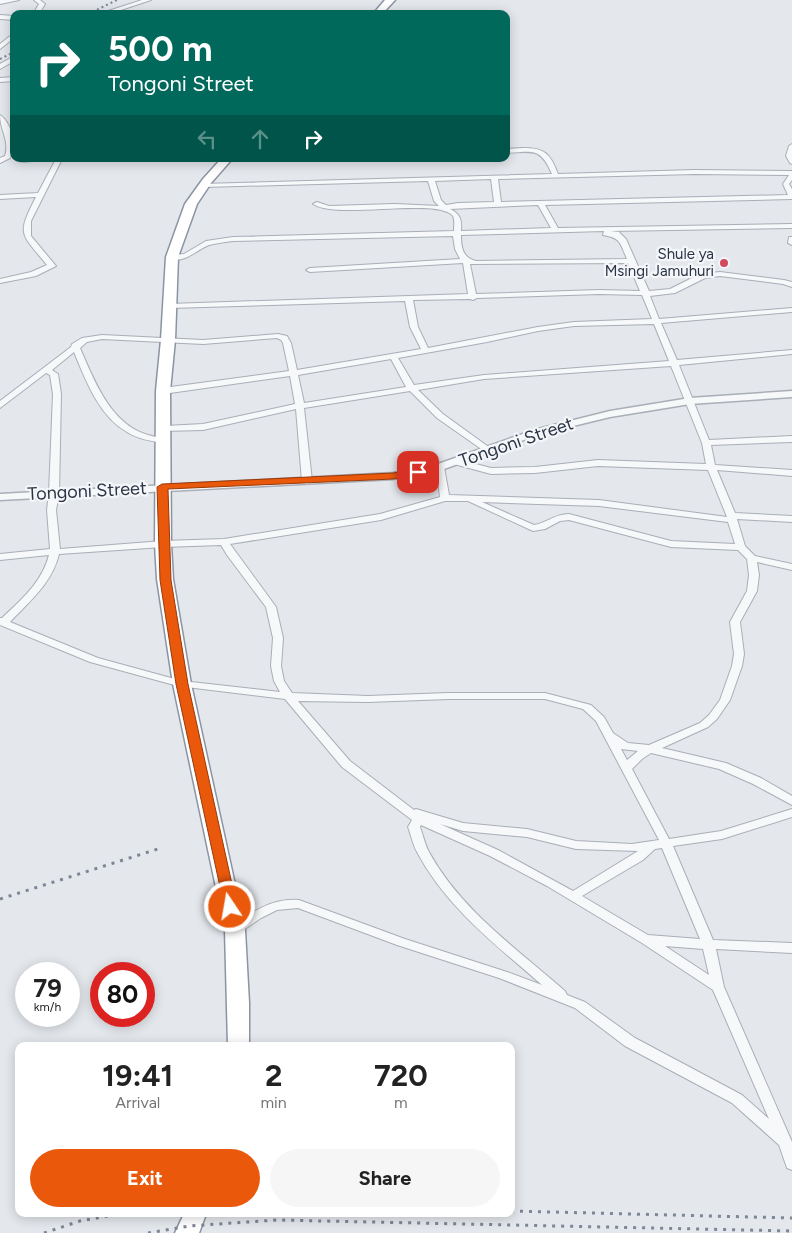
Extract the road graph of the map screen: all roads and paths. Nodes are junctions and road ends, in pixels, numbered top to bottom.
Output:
1 (16, 0) edge
2 (37, 0) edge
3 (148, 0) edge
4 (390, 0) edge
5 (120, 1) dead end
6 (0, 2) edge
7 (40, 10) edge
8 (108, 10) edge
9 (114, 10) edge
10 (381, 10) edge
11 (10, 38) edge
12 (0, 47) edge
13 (0, 117) edge
14 (10, 141) edge
15 (792, 146) edge
16 (510, 151) edge
17 (57, 162) edge
18 (224, 162) edge
19 (792, 162) edge
20 (792, 174) edge
21 (556, 176) junction
22 (494, 177) junction
23 (431, 179) junction
24 (204, 185) junction
25 (39, 195) junction
26 (0, 197) edge
27 (792, 197) edge
28 (317, 204) dead end
29 (498, 204) junction
30 (541, 204) junction
31 (441, 207) junction
32 (792, 226) edge
33 (556, 231) junction
34 (582, 231) junction
35 (457, 235) junction
36 (172, 257) junction
37 (466, 261) junction
38 (631, 261) junction
39 (310, 270) dead end
40 (0, 281) edge
41 (792, 286) edge
42 (646, 294) junction
43 (473, 298) junction
44 (409, 300) junction
45 (169, 306) junction
46 (792, 310) edge
47 (658, 321) junction
48 (168, 340) junction
49 (74, 346) junction
50 (426, 351) junction
51 (792, 352) edge
52 (393, 356) junction
53 (675, 363) junction
54 (46, 370) junction
55 (293, 373) junction
56 (412, 389) junction
57 (163, 391) junction
58 (792, 394) edge
59 (690, 401) junction
60 (0, 404) edge
61 (300, 406) junction
62 (165, 434) junction
63 (792, 439) edge
64 (706, 444) junction
65 (486, 450) junction
66 (457, 462) junction
67 (711, 467) junction
68 (440, 468) junction
69 (792, 473) edge
70 (307, 481) junction
71 (162, 487) junction
72 (54, 493) junction
73 (0, 497) edge
74 (445, 498) junction
75 (466, 498) junction
76 (731, 518) junction
77 (792, 519) edge
78 (224, 542) junction
79 (163, 544) junction
80 (741, 547) junction
81 (55, 552) junction
82 (0, 557) edge
83 (752, 558) junction
84 (792, 567) edge
85 (2, 621) edge
86 (182, 684) junction
87 (288, 696) junction
88 (606, 730) junction
89 (650, 749) junction
90 (626, 768) junction
91 (792, 801) edge
92 (792, 813) edge
93 (414, 815) junction
94 (667, 845) junction
95 (650, 846) junction
96 (573, 896) junction
97 (235, 930) junction
98 (646, 940) junction
99 (708, 943) junction
100 (792, 948) edge
101 (718, 987) junction
102 (565, 998) junction
103 (239, 1042) edge
104 (789, 1147) edge
105 (792, 1164) edge
106 (194, 1217) edge
107 (186, 1233) edge

1 - 6 street
2 - 7 street
3 - 9 street
4 - 10 highway
5 - 8 street
11 - 12 street
13 - 14 street
15 - 19 street
16 - 21 street
17 - 25 street
18 - 24 highway
20 - 21 street
20 - 27 street
21 - 22 street
22 - 23 street
22 - 29 street
23 - 24 street
23 - 31 street
24 - 36 highway
25 - 26 street
25 - 40 street
27 - 30 street
28 - 31 street
29 - 30 street
29 - 31 street
30 - 33 street
31 - 35 street
32 - 34 street
33 - 34 street
33 - 35 street
34 - 38 street
35 - 36 street
35 - 37 street
36 - 45 highway
37 - 38 street
37 - 39 street
37 - 43 street
38 - 42 street
41 - 42 street
42 - 43 street
42 - 47 street
43 - 44 street
44 - 45 street
44 - 50 street
45 - 48 highway
46 - 47 street
47 - 50 street
47 - 53 street
48 - 49 street
48 - 55 street
48 - 57 highway
49 - 54 street
49 - 62 street
50 - 52 street
51 - 53 street
52 - 55 street
52 - 56 street
53 - 56 street
53 - 59 street
54 - 60 street
54 - 72 street
55 - 57 street
55 - 61 street
56 - 61 street
56 - 65 street
57 - 62 highway
58 - 59 street, Tongoni Street
59 - 64 street
59 - 65 street, Tongoni Street
61 - 62 street
61 - 70 street
62 - 71 highway
63 - 64 street
64 - 67 street
65 - 66 street, Tongoni Street
66 - 67 street
66 - 68 street, Tongoni Street
67 - 69 street
67 - 76 street
68 - 70 street, Tongoni Street
68 - 74 street
70 - 71 street, Tongoni Street
71 - 72 street, Tongoni Street
71 - 79 highway
72 - 73 street, Tongoni Street
72 - 81 street
74 - 75 street
74 - 78 street
75 - 76 street
75 - 80 street
76 - 77 street
76 - 80 street
78 - 79 street
78 - 87 street
79 - 81 street
79 - 86 highway
80 - 83 street
81 - 82 street
81 - 85 street
83 - 84 street
83 - 89 street
85 - 86 street
86 - 87 street
86 - 97 highway
87 - 88 street
87 - 93 street
88 - 89 street
88 - 90 street
89 - 90 street
89 - 91 street
90 - 94 street
92 - 94 street
93 - 95 street
93 - 96 street
93 - 102 street
94 - 95 street
94 - 99 street
95 - 96 street
96 - 98 street
97 - 102 street
97 - 103 highway
98 - 99 street
98 - 101 street
99 - 100 street
99 - 101 street
101 - 104 street
102 - 104 street
104 - 105 street
106 - 107 highway

